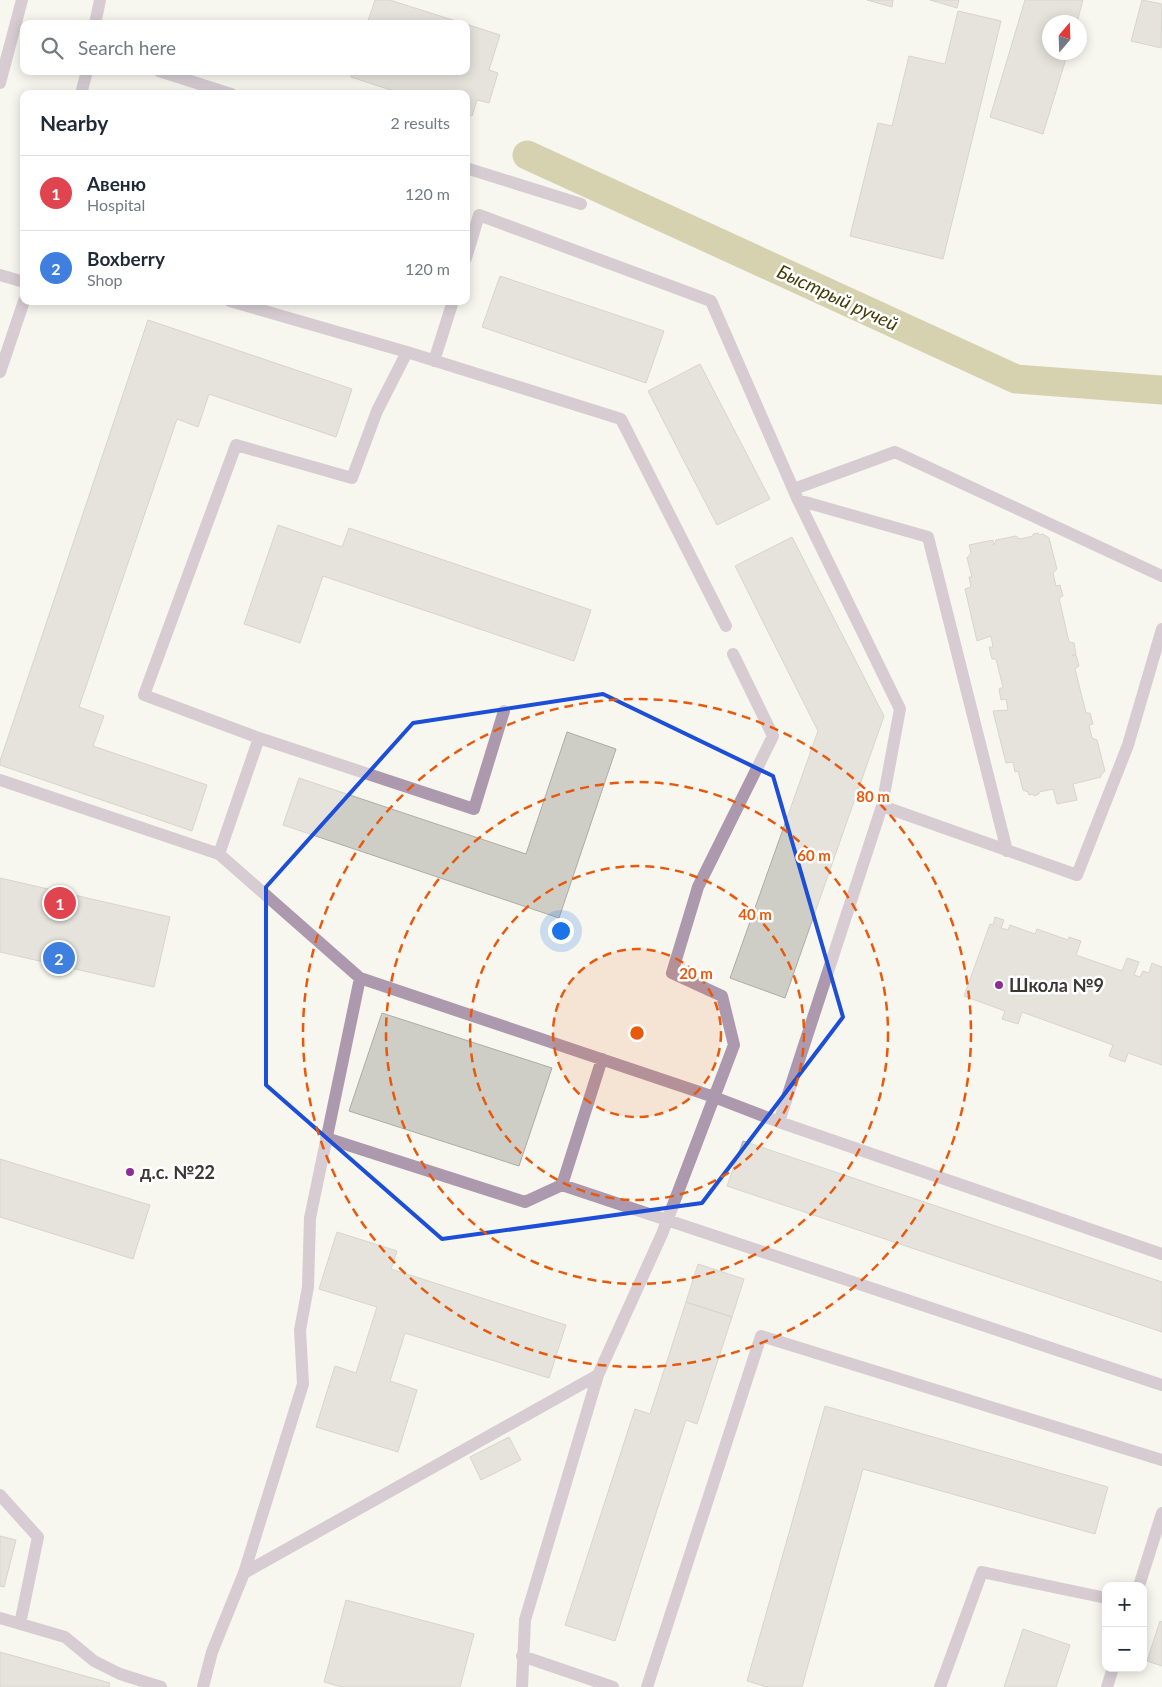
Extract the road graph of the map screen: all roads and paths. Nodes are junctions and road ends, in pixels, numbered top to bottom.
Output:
1 (22, 0) edge
2 (100, 0) edge
3 (97, 20) edge
4 (86, 75) edge
5 (172, 75) edge
6 (0, 83) edge
7 (83, 90) edge
8 (218, 90) edge
9 (470, 169) edge
10 (581, 204) dead end
11 (470, 245) edge
12 (0, 275) edge
13 (20, 281) edge
14 (23, 305) edge
15 (244, 305) edge
16 (452, 305) edge
17 (407, 352) junction
18 (434, 361) junction
19 (0, 372) edge
20 (796, 494) junction
21 (1162, 576) edge
22 (726, 626) dead end
23 (1162, 629) edge
24 (733, 654) dead end
25 (504, 711) dead end
26 (259, 738) junction
27 (0, 780) edge
28 (882, 806) junction
29 (1007, 850) junction
30 (219, 854) junction
31 (360, 978) junction
32 (602, 1059) junction
33 (714, 1097) junction
34 (779, 1122) junction
35 (326, 1138) junction
36 (562, 1186) junction
37 (667, 1221) junction
38 (1162, 1254) edge
39 (598, 1375) junction
40 (1162, 1385) edge
41 (1162, 1460) edge
42 (0, 1494) edge
43 (1162, 1513) edge
44 (244, 1573) junction
45 (1140, 1582) edge
46 (1102, 1597) edge
47 (0, 1618) edge
48 (20, 1624) junction
49 (522, 1656) junction
50 (1112, 1672) edge
51 (161, 1687) edge
52 (204, 1687) edge
53 (522, 1687) edge
54 (613, 1687) edge
55 (647, 1687) edge
56 (940, 1687) edge
57 (1107, 1687) edge

1 - 6 street
2 - 3 street
4 - 7 street
5 - 8 street
9 - 10 street
11 - 20 street
12 - 13 street
14 - 19 street
15 - 17 street
16 - 18 street
17 - 18 street
17 - 26 street
18 - 22 street
20 - 21 street
20 - 28 street
20 - 29 street
23 - 29 street
24 - 33 street
25 - 26 street
26 - 30 street
27 - 30 street
28 - 29 street
28 - 34 street
30 - 31 street
31 - 32 street
31 - 35 street
32 - 33 street
32 - 36 street
33 - 34 street
33 - 37 street
34 - 38 street
35 - 36 street
35 - 44 street
36 - 37 street
37 - 39 street
37 - 40 street
39 - 44 street
39 - 49 street
41 - 55 street
42 - 48 street
43 - 45 street
44 - 52 street
46 - 56 street
47 - 48 street
48 - 51 street
49 - 53 street
49 - 54 street
50 - 57 street

